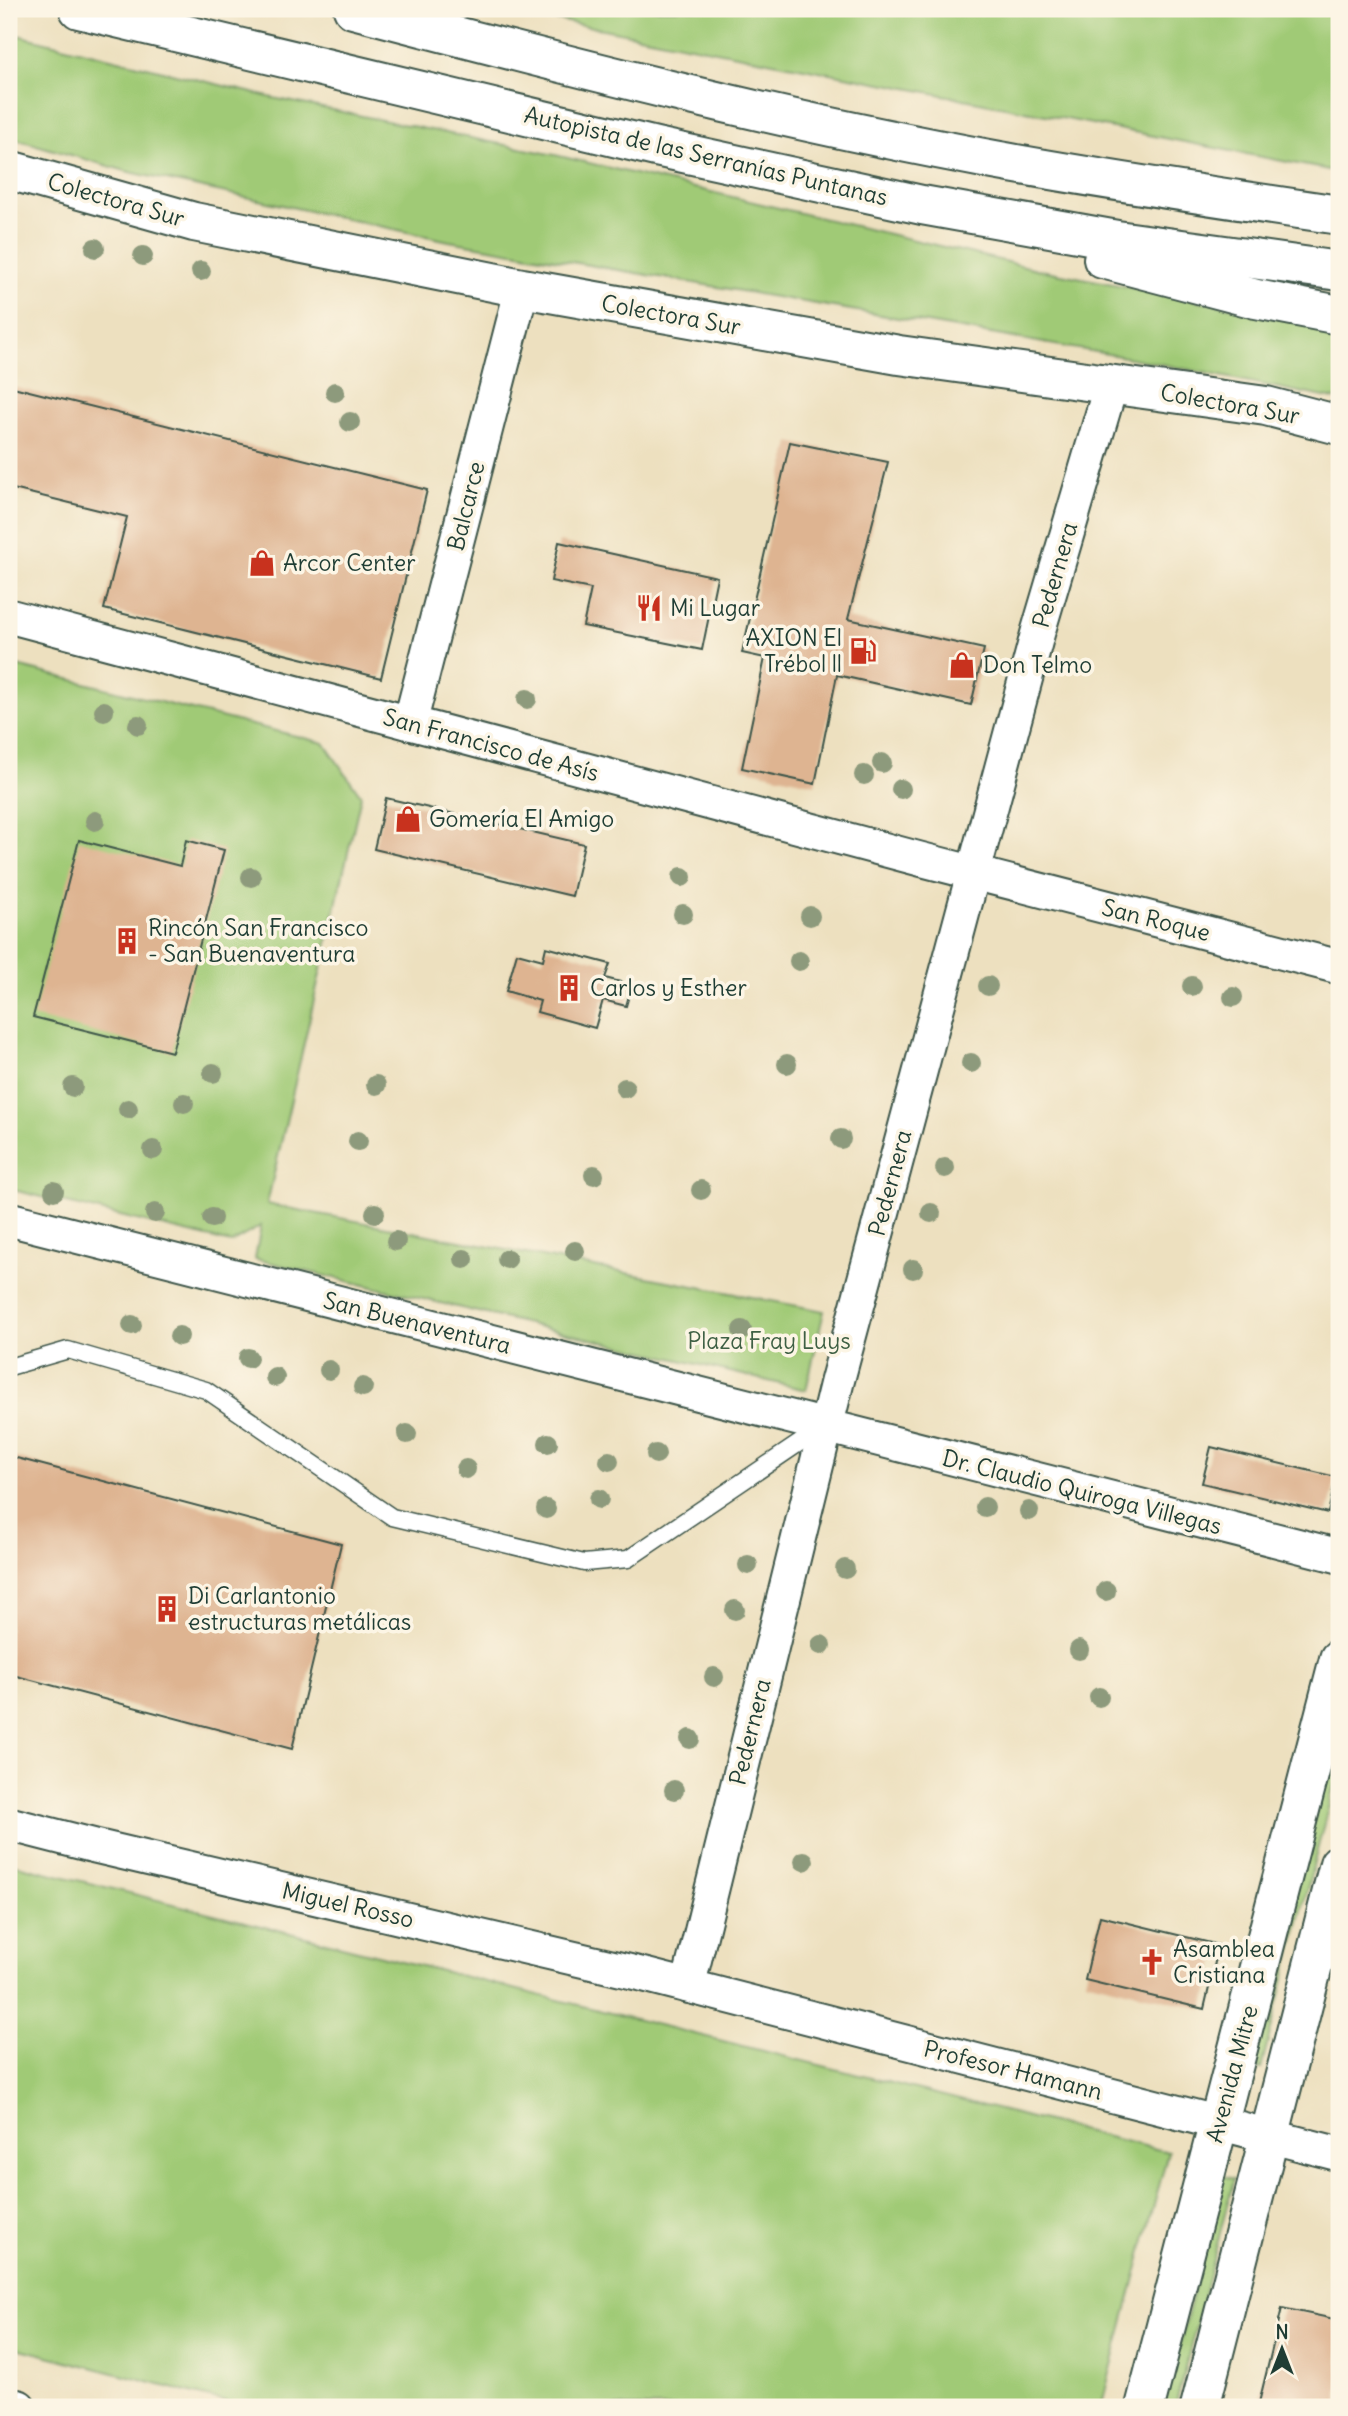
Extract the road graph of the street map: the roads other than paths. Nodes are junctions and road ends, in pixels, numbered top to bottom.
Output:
1 (79, 9) edge
2 (354, 9) edge
3 (656, 147) junction
4 (9, 170) edge
5 (1339, 215) edge
6 (1339, 271) edge
7 (522, 288) junction
8 (1339, 315) edge
9 (1111, 385) junction
10 (1339, 425) edge
11 (9, 617) edge
12 (410, 723) junction
13 (974, 873) junction
14 (1339, 967) edge
15 (9, 1219) edge
16 (9, 1367) edge
17 (825, 1425) junction
18 (1339, 1556) edge
19 (1339, 1659) edge
20 (9, 1824) edge
21 (1339, 1864) edge
22 (688, 1986) junction
23 (1219, 2122) junction
24 (1269, 2135) junction
25 (1339, 2154) edge
26 (9, 2404) edge
27 (19, 2407) edge
28 (1145, 2407) edge
29 (1200, 2407) edge

1 - 3 main road, Autopista de las Serranías Puntanas
2 - 5 main road
3 - 6 main road, Autopista de las Serranías Puntanas
3 - 8 main road
4 - 7 main road, Colectora Sur
7 - 9 main road, Colectora Sur
7 - 12 street, Balcarce
9 - 10 main road, Colectora Sur
9 - 13 street, Pedernera
11 - 12 street, San Francisco de Asís
12 - 13 street, San Francisco de Asís
13 - 14 street, San Roque
13 - 17 street, Pedernera
15 - 17 street, San Buenaventura
16 - 17 lane
17 - 18 street, Dr. Claudio Quiroga Villegas
17 - 22 street, Pedernera
19 - 23 main road, Avenida Mitre
20 - 22 street, Miguel Rosso
21 - 24 main road
22 - 23 street, Profesor Hamann
23 - 24 street, Profesor Hamann
23 - 28 main road, Avenida Mitre
24 - 25 street, Profesor Hamann
24 - 29 main road
26 - 27 street

